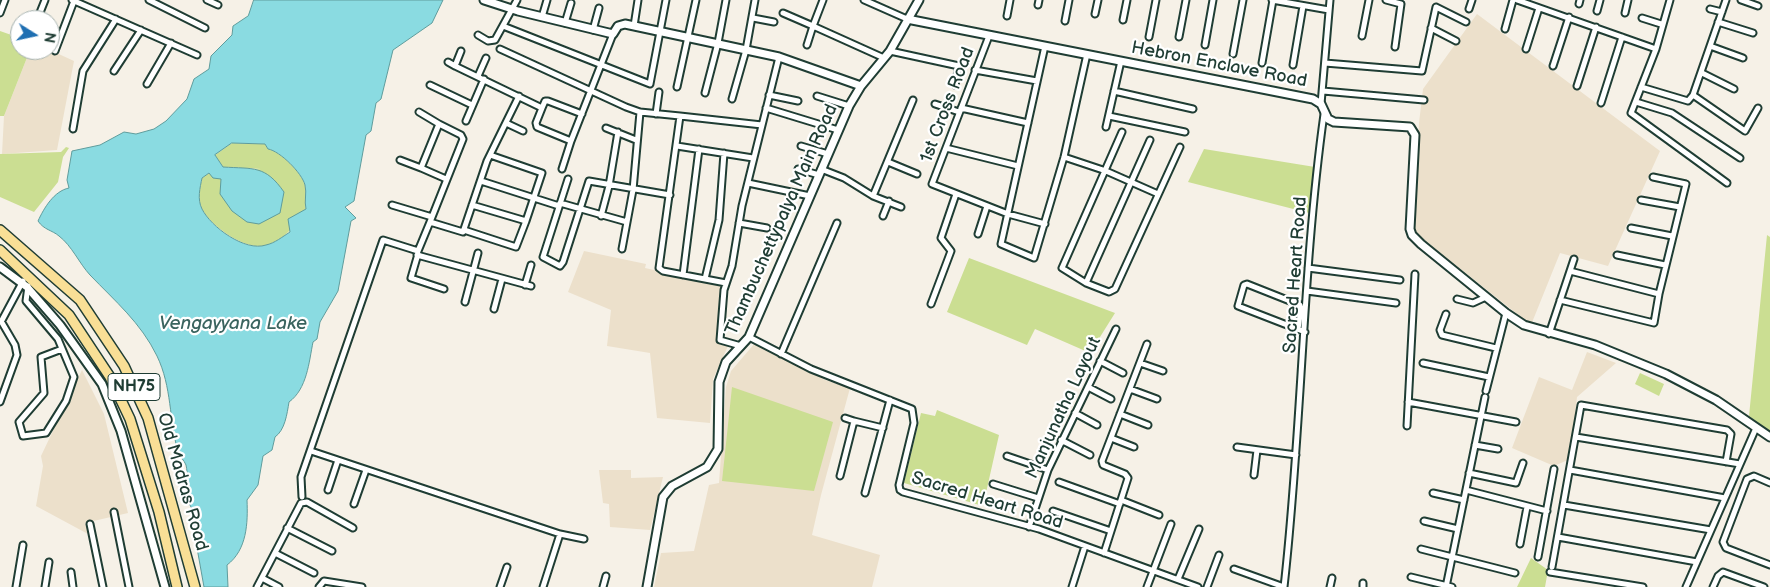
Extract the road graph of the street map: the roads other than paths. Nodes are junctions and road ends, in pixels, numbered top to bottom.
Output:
1 (5, 0) edge
2 (73, 0) edge
3 (149, 0) edge
4 (207, 0) edge
5 (484, 0) edge
6 (517, 0) edge
7 (547, 0) edge
8 (638, 0) edge
9 (666, 0) edge
10 (696, 0) edge
11 (726, 0) edge
12 (755, 0) edge
13 (823, 0) edge
14 (864, 0) edge
15 (920, 0) edge
16 (1010, 0) edge
17 (1069, 0) edge
18 (1098, 0) edge
19 (1127, 0) edge
20 (1156, 0) edge
21 (1186, 0) edge
22 (1213, 0) edge
23 (1244, 0) edge
24 (1272, 0) edge
25 (1330, 0) edge
26 (1369, 0) edge
27 (1386, 0) edge
28 (1472, 0) edge
29 (1515, 0) edge
30 (1600, 0) edge
31 (1628, 0) edge
32 (1670, 0) edge
33 (1726, 0) edge
34 (1741, 0) edge
35 (571, 3) dead end
36 (218, 5) dead end
37 (1303, 6) junction
38 (1758, 6) dead end
39 (599, 8) dead end
40 (1539, 8) junction
41 (514, 9) junction
42 (1469, 9) dead end
43 (1710, 9) dead end
44 (1329, 10) junction
45 (1597, 12) dead end
46 (1722, 12) junction
47 (0, 13) edge
48 (783, 13) dead end
49 (1625, 13) dead end
50 (1095, 14) dead end
51 (1007, 16) dead end
52 (542, 17) junction
53 (1569, 17) junction
54 (753, 18) junction
55 (1642, 18) dead end
56 (116, 19) junction
57 (907, 20) junction
58 (1124, 20) dead end
59 (1065, 21) dead end
60 (774, 22) dead end
61 (1466, 22) dead end
62 (1718, 22) junction
63 (565, 23) junction
64 (1662, 24) junction
65 (504, 26) junction
66 (634, 26) junction
67 (813, 26) junction
68 (1596, 27) junction
69 (205, 28) dead end
70 (1431, 28) junction
71 (1504, 29) dead end
72 (141, 30) junction
73 (593, 30) junction
74 (661, 31) junction
75 (1753, 33) dead end
76 (613, 34) junction
77 (478, 36) dead end
78 (989, 36) junction
79 (1179, 36) dead end
80 (1362, 36) dead end
81 (60, 37) edge
82 (689, 37) junction
83 (1149, 37) dead end
84 (1622, 37) junction
85 (1456, 41) dead end
86 (171, 43) junction
87 (718, 43) junction
88 (807, 44) dead end
89 (1205, 45) dead end
90 (1045, 46) junction
91 (1395, 46) dead end
92 (1710, 46) junction
93 (500, 49) dead end
94 (1526, 49) dead end
95 (1656, 49) junction
96 (746, 50) junction
97 (890, 51) junction
98 (461, 52) dead end
99 (1086, 54) junction
100 (1234, 54) dead end
101 (197, 55) dead end
102 (779, 57) junction
103 (486, 58) dead end
104 (884, 58) junction
105 (1743, 58) dead end
106 (1121, 61) junction
107 (448, 62) dead end
108 (1262, 63) dead end
109 (1325, 64) junction
110 (455, 66) junction
111 (601, 66) junction
112 (1293, 66) dead end
113 (1553, 66) dead end
114 (975, 70) junction
115 (114, 71) dead end
116 (1702, 73) junction
117 (478, 76) junction
118 (484, 79) junction
119 (1037, 81) junction
120 (147, 84) dead end
121 (430, 85) dead end
122 (955, 85) dead end
123 (861, 86) junction
124 (1577, 86) dead end
125 (677, 87) dead end
126 (1641, 87) junction
127 (1734, 89) dead end
128 (1114, 91) junction
129 (590, 92) junction
130 (660, 92) dead end
131 (1322, 92) junction
132 (705, 93) dead end
133 (769, 95) junction
134 (1693, 95) junction
135 (519, 96) junction
136 (817, 96) dead end
137 (732, 99) dead end
138 (913, 100) dead end
139 (1424, 100) dead end
140 (798, 101) dead end
141 (1636, 102) junction
142 (1600, 103) dead end
143 (935, 104) dead end
144 (1321, 104) junction
145 (472, 106) junction
146 (849, 106) junction
147 (542, 108) junction
148 (766, 108) junction
149 (1758, 108) dead end
150 (1193, 109) dead end
151 (960, 110) junction
152 (419, 112) dead end
153 (640, 112) junction
154 (582, 114) junction
155 (656, 114) junction
156 (1324, 114) junction
157 (680, 116) junction
158 (1109, 116) junction
159 (466, 121) dead end
160 (506, 123) junction
161 (1028, 123) junction
162 (440, 124) junction
163 (762, 125) junction
164 (1106, 127) dead end
165 (606, 128) dead end
166 (72, 129) dead end
167 (838, 130) junction
168 (523, 131) dead end
169 (618, 132) junction
170 (1122, 132) dead end
171 (1185, 132) dead end
172 (636, 140) junction
173 (1150, 140) dead end
174 (571, 141) junction
175 (677, 146) junction
176 (801, 146) dead end
177 (1180, 147) dead end
178 (946, 148) junction
179 (700, 149) junction
180 (724, 153) junction
181 (828, 154) junction
182 (490, 155) junction
183 (1064, 157) junction
184 (753, 158) junction
185 (1740, 158) dead end
186 (400, 160) dead end
187 (888, 162) junction
188 (1018, 166) junction
189 (421, 168) junction
190 (562, 168) dead end
191 (798, 169) dead end
192 (1106, 170) junction
193 (820, 172) junction
194 (917, 174) dead end
195 (1653, 177) dead end
196 (446, 179) junction
197 (568, 179) dead end
198 (481, 181) junction
199 (1131, 182) junction
200 (748, 183) junction
201 (1726, 183) dead end
202 (609, 186) junction
203 (632, 190) junction
204 (956, 194) junction
205 (1158, 194) junction
206 (670, 195) junction
207 (810, 196) junction
208 (873, 196) junction
209 (534, 199) junction
210 (1642, 200) dead end
211 (889, 201) junction
212 (559, 204) junction
213 (392, 205) dead end
214 (472, 205) junction
215 (901, 206) dead end
216 (987, 206) junction
217 (1680, 207) junction
218 (581, 210) junction
219 (1008, 214) junction
220 (601, 216) junction
221 (883, 216) dead end
222 (431, 220) junction
223 (526, 221) junction
224 (627, 222) junction
225 (739, 223) junction
226 (837, 224) dead end
227 (1045, 224) junction
228 (767, 228) dead end
229 (1631, 228) dead end
230 (0, 230) edge
231 (464, 230) junction
232 (978, 234) dead end
233 (1672, 236) junction
234 (622, 249) dead end
235 (0, 250) edge
236 (418, 253) junction
237 (478, 253) dead end
238 (1617, 255) dead end
239 (1574, 259) dead end
240 (531, 265) dead end
241 (1664, 265) junction
242 (0, 268) edge
243 (1308, 268) junction
244 (472, 271) junction
245 (1570, 271) junction
246 (1415, 274) dead end
247 (683, 275) junction
248 (502, 279) junction
249 (705, 279) junction
250 (1400, 280) dead end
251 (27, 281) junction
252 (726, 283) junction
253 (1086, 283) junction
254 (525, 285) junction
255 (531, 286) dead end
256 (444, 289) dead end
257 (1307, 290) junction
258 (1659, 294) junction
259 (1486, 297) junction
260 (1458, 299) dead end
261 (1560, 300) junction
262 (465, 302) dead end
263 (1396, 303) dead end
264 (931, 304) dead end
265 (494, 309) dead end
266 (1506, 313) junction
267 (1446, 314) dead end
268 (0, 322) edge
269 (1116, 329) dead end
270 (1298, 329) junction
271 (1305, 332) junction
272 (1549, 334) junction
273 (749, 337) junction
274 (1148, 344) dead end
275 (742, 347) junction
276 (1496, 348) junction
277 (62, 349) junction
278 (781, 354) junction
279 (1100, 361) junction
280 (1140, 363) junction
281 (1423, 363) dead end
282 (1163, 372) dead end
283 (1123, 373) dead end
284 (1488, 378) junction
285 (1088, 386) junction
286 (1130, 389) junction
287 (1486, 390) dead end
288 (1485, 397) dead end
289 (1111, 399) dead end
290 (1157, 399) dead end
291 (890, 400) junction
292 (0, 402) edge
293 (1408, 402) junction
294 (1075, 413) junction
295 (1120, 414) junction
296 (1481, 416) junction
297 (845, 418) dead end
298 (854, 421) junction
299 (1516, 422) dead end
300 (1097, 425) dead end
301 (1148, 426) dead end
302 (1407, 426) dead end
303 (883, 428) junction
304 (1756, 428) junction
305 (1576, 437) junction
306 (1770, 437) edge
307 (1111, 438) junction
308 (1061, 440) junction
309 (1475, 445) junction
310 (1134, 447) dead end
311 (1237, 447) dead end
312 (1498, 449) dead end
313 (1257, 450) junction
314 (311, 451) junction
315 (1090, 455) dead end
316 (1296, 455) junction
317 (1007, 456) dead end
318 (338, 460) junction
319 (1726, 462) junction
320 (1524, 463) dead end
321 (1740, 464) junction
322 (1554, 469) dead end
323 (366, 470) junction
324 (1048, 470) junction
325 (1570, 470) junction
326 (1469, 473) junction
327 (1254, 475) dead end
328 (840, 476) dead end
329 (1059, 482) dead end
330 (1770, 483) edge
331 (993, 484) dead end
332 (328, 490) dead end
333 (1466, 490) junction
334 (865, 493) dead end
335 (1434, 493) dead end
336 (302, 497) dead end
337 (1038, 498) junction
338 (1725, 498) junction
339 (1464, 500) junction
340 (1121, 502) junction
341 (354, 504) dead end
342 (1564, 505) junction
343 (1527, 507) junction
344 (1053, 511) dead end
345 (1547, 511) junction
346 (114, 512) dead end
347 (1159, 515) dead end
348 (1424, 521) dead end
349 (90, 524) dead end
350 (1171, 524) dead end
351 (1029, 527) junction
352 (287, 528) junction
353 (353, 528) dead end
354 (1199, 529) dead end
355 (1458, 529) junction
356 (1711, 530) junction
357 (1111, 531) junction
358 (560, 534) junction
359 (1558, 537) junction
360 (584, 539) dead end
361 (1520, 544) dead end
362 (23, 545) dead end
363 (1085, 546) junction
364 (1421, 549) dead end
365 (332, 551) dead end
366 (275, 553) junction
367 (1104, 553) junction
368 (1219, 555) dead end
369 (1452, 557) junction
370 (1538, 557) dead end
371 (49, 562) dead end
372 (1697, 562) junction
373 (1770, 565) edge
374 (506, 567) dead end
375 (1153, 570) junction
376 (1234, 570) dead end
377 (71, 572) dead end
378 (314, 573) dead end
379 (1515, 573) dead end
380 (606, 576) dead end
381 (1411, 577) dead end
382 (262, 578) junction
383 (1332, 578) dead end
384 (1178, 579) junction
385 (1191, 586) edge
386 (16, 587) edge
387 (44, 587) edge
388 (73, 587) edge
389 (103, 587) edge
390 (129, 587) edge
391 (165, 587) edge
392 (177, 587) edge
393 (195, 587) edge
394 (257, 587) edge
395 (279, 587) edge
396 (319, 587) edge
397 (362, 587) edge
398 (500, 587) edge
399 (543, 587) edge
400 (603, 587) edge
401 (647, 587) edge
402 (1072, 587) edge
403 (1147, 587) edge
404 (1198, 587) edge
405 (1207, 587) edge
406 (1284, 587) edge
407 (1330, 587) edge
408 (1448, 587) edge
409 (1643, 587) edge
410 (1686, 587) edge
411 (1713, 587) edge
412 (1764, 587) edge

1 - 47 street
2 - 56 street
2 - 81 street
3 - 69 street
4 - 36 street
5 - 41 street
6 - 41 street
7 - 52 street
8 - 66 street
9 - 74 street
10 - 82 street
11 - 87 street
12 - 54 street
13 - 67 street
14 - 57 street
15 - 57 street, Thambuchettypalya Main Road
16 - 51 street
17 - 59 street
18 - 50 street
19 - 58 street
20 - 83 street
21 - 79 street
22 - 89 street
23 - 100 street
24 - 37 street
24 - 108 street
25 - 44 street
26 - 80 street
27 - 91 street
28 - 42 street
29 - 40 street
29 - 71 street
30 - 45 street
31 - 49 street
32 - 64 street
33 - 46 street
34 - 38 street
35 - 63 street
37 - 44 street
37 - 112 street
39 - 73 street
40 - 53 street
40 - 94 street
41 - 52 street
41 - 65 street
43 - 46 street
44 - 109 street
46 - 62 street
48 - 67 street
52 - 63 street
53 - 68 street
53 - 113 street
54 - 60 street
54 - 96 street
55 - 64 street
56 - 72 street
56 - 166 street
57 - 78 street, Hebron Enclave Road
57 - 97 street, Thambuchettypalya Main Road
61 - 70 street
62 - 75 street
62 - 92 street
63 - 73 street
64 - 95 street
65 - 77 street
65 - 111 street
66 - 74 street
66 - 76 street
67 - 88 street
67 - 104 street
68 - 84 street
68 - 124 street
70 - 85 street
70 - 109 street
72 - 86 street
72 - 115 street
73 - 76 street
74 - 82 street
74 - 111 street
76 - 111 street
78 - 90 street, Hebron Enclave Road
78 - 114 street, 1st Cross Road
82 - 87 street
82 - 125 street
84 - 95 street
84 - 142 street
86 - 101 street
86 - 120 street
87 - 96 street
87 - 132 street
90 - 99 street, Hebron Enclave Road
90 - 119 street
92 - 105 street
92 - 116 street
93 - 129 street
95 - 126 street
96 - 102 street
96 - 137 street
97 - 104 street, Thambuchettypalya Main Road
97 - 122 street
98 - 110 street
99 - 106 street, Hebron Enclave Road
99 - 183 street
102 - 123 street
102 - 133 street
103 - 117 street
104 - 123 street, Thambuchettypalya Main Road
106 - 128 street
106 - 144 street, Hebron Enclave Road
107 - 110 street
109 - 131 street
110 - 117 street
111 - 129 street
114 - 119 street
114 - 151 street, 1st Cross Road
116 - 127 street
116 - 134 street
117 - 118 street
118 - 135 street
118 - 145 street
119 - 161 street
121 - 145 street
123 - 146 street, Thambuchettypalya Main Road
126 - 134 street
126 - 141 street
128 - 150 street
128 - 158 street
129 - 153 street
129 - 154 street
130 - 155 street
131 - 139 street
131 - 144 street
133 - 140 street
133 - 148 street
134 - 149 street
135 - 147 street
135 - 160 street
136 - 146 street
138 - 187 street
141 - 185 street
141 - 201 street
143 - 151 street
144 - 156 street, Hebron Enclave Road
145 - 159 street
146 - 167 street, Thambuchettypalya Main Road
147 - 154 street
147 - 174 street
148 - 163 street
148 - 167 street
151 - 161 street
151 - 178 street, 1st Cross Road
152 - 162 street
153 - 155 street
153 - 172 street
154 - 174 street
155 - 157 street
156 - 243 street, Sacred Heart Road
156 - 259 street
157 - 163 street
157 - 175 street
158 - 164 street
158 - 171 street
160 - 168 street
160 - 182 street
161 - 188 street
162 - 189 street
162 - 196 street
163 - 184 street
165 - 169 street
167 - 181 street, Thambuchettypalya Main Road
169 - 172 street
169 - 202 street
170 - 192 street
172 - 203 street
173 - 199 street
174 - 190 street
175 - 179 street
175 - 206 street
176 - 181 street
177 - 205 street
178 - 188 street
178 - 204 street, 1st Cross Road
179 - 180 street
179 - 247 street
180 - 184 street
180 - 249 street
181 - 193 street, Thambuchettypalya Main Road
182 - 198 street
182 - 209 street
183 - 192 street
183 - 227 street
184 - 200 street
186 - 189 street
187 - 194 street
187 - 208 street
188 - 219 street
189 - 196 street
191 - 193 street
192 - 199 street
192 - 253 street
193 - 207 street, Thambuchettypalya Main Road
193 - 208 street
195 - 217 street
196 - 222 street
197 - 212 street
198 - 209 street
198 - 214 street
199 - 205 street
199 - 253 street
200 - 207 street
200 - 225 street
202 - 203 street
202 - 218 street
202 - 220 street
203 - 206 street
203 - 224 street
204 - 216 street, 1st Cross Road
204 - 264 street
205 - 253 street
206 - 247 street
207 - 273 street, Thambuchettypalya Main Road
208 - 211 street
209 - 212 street
209 - 223 street
210 - 217 street
211 - 215 street
211 - 221 street
212 - 218 street
212 - 218 street
213 - 222 street
214 - 223 street
214 - 231 street
216 - 219 street, 1st Cross Road
216 - 232 street
217 - 233 street
218 - 220 street
219 - 227 street, 1st Cross Road
219 - 227 street
220 - 224 street
222 - 231 street
222 - 236 street
223 - 231 street
224 - 234 street
225 - 228 street
225 - 252 street
226 - 278 street
229 - 233 street
230 - 393 highway, Old Madras Road / NH75
233 - 241 street
235 - 251 highway, Old Madras Road / NH75
236 - 244 street
236 - 256 street
236 - 314 street
237 - 244 street
238 - 241 street
239 - 245 street
240 - 254 street
241 - 258 street
242 - 251 street
243 - 250 street
243 - 257 street, Sacred Heart Road
244 - 248 street
244 - 262 street
245 - 258 street
245 - 261 street
246 - 293 street
247 - 249 street
248 - 254 street
248 - 265 street
249 - 252 street
251 - 268 street
251 - 277 street
251 - 391 street
251 - 392 highway, Old Madras Road / NH75
252 - 275 street
254 - 255 street
257 - 263 street
257 - 271 street, Sacred Heart Road
258 - 261 street
259 - 260 street
259 - 266 street
261 - 272 street
266 - 272 street
266 - 276 street
267 - 276 street
268 - 292 street
269 - 279 street, Manjunatha Layout
270 - 270 street
270 - 271 street
271 - 316 street, Sacred Heart Road
272 - 304 street
273 - 275 street, Thambuchettypalya Main Road
273 - 278 street, Sacred Heart Road
274 - 280 street
275 - 401 street, Thambuchettypalya Main Road
276 - 284 street
277 - 277 street
278 - 291 street, Sacred Heart Road
279 - 283 street
279 - 285 street, Manjunatha Layout
280 - 282 street
280 - 286 street
281 - 284 street
284 - 287 street
285 - 289 street
285 - 294 street, Manjunatha Layout
286 - 290 street
286 - 295 street
288 - 296 street
291 - 303 street
291 - 351 street, Sacred Heart Road
293 - 296 street
293 - 302 street
294 - 300 street
294 - 308 street, Manjunatha Layout
295 - 301 street
295 - 307 street
296 - 299 street
296 - 309 street
297 - 298 street
298 - 303 street
298 - 328 street
303 - 334 street
304 - 306 street
304 - 321 street
305 - 319 street
305 - 319 street
305 - 325 street
307 - 310 street
307 - 340 street
308 - 315 street
308 - 324 street, Manjunatha Layout
309 - 312 street
309 - 326 street
311 - 313 street
313 - 316 street
313 - 327 street
314 - 318 street
314 - 336 street
316 - 406 street, Sacred Heart Road
317 - 324 street
318 - 323 street
318 - 332 street
319 - 321 street
320 - 326 street
321 - 338 street
322 - 345 street
323 - 341 street
323 - 358 street
324 - 337 street, Manjunatha Layout
325 - 338 street
325 - 342 street
326 - 333 street
329 - 340 street
330 - 373 street
331 - 337 street
333 - 339 street
333 - 343 street
335 - 339 street
337 - 351 street, Manjunatha Layout
338 - 356 street
339 - 355 street
340 - 347 street
340 - 357 street
342 - 356 street
342 - 359 street
343 - 345 street
343 - 361 street
344 - 357 street
345 - 370 street
346 - 390 street
348 - 355 street
349 - 389 street
350 - 375 street
351 - 363 street, Sacred Heart Road
352 - 353 street
352 - 365 street
352 - 366 street
354 - 384 street
355 - 369 street
356 - 372 street
357 - 367 street
358 - 360 street
358 - 399 street
359 - 372 street
359 - 409 street
362 - 386 street
363 - 367 street, Sacred Heart Road
363 - 402 street
364 - 369 street
366 - 378 street
366 - 382 street
367 - 375 street, Sacred Heart Road
368 - 405 street
369 - 379 street
369 - 408 street
371 - 387 street
372 - 410 street
374 - 398 street
375 - 384 street, Sacred Heart Road
375 - 403 street
376 - 406 street
377 - 388 street
380 - 400 street
381 - 408 street
382 - 394 street
382 - 395 street
383 - 407 street
384 - 385 street, Sacred Heart Road
385 - 404 street, Sacred Heart Road
396 - 397 street
411 - 412 street

